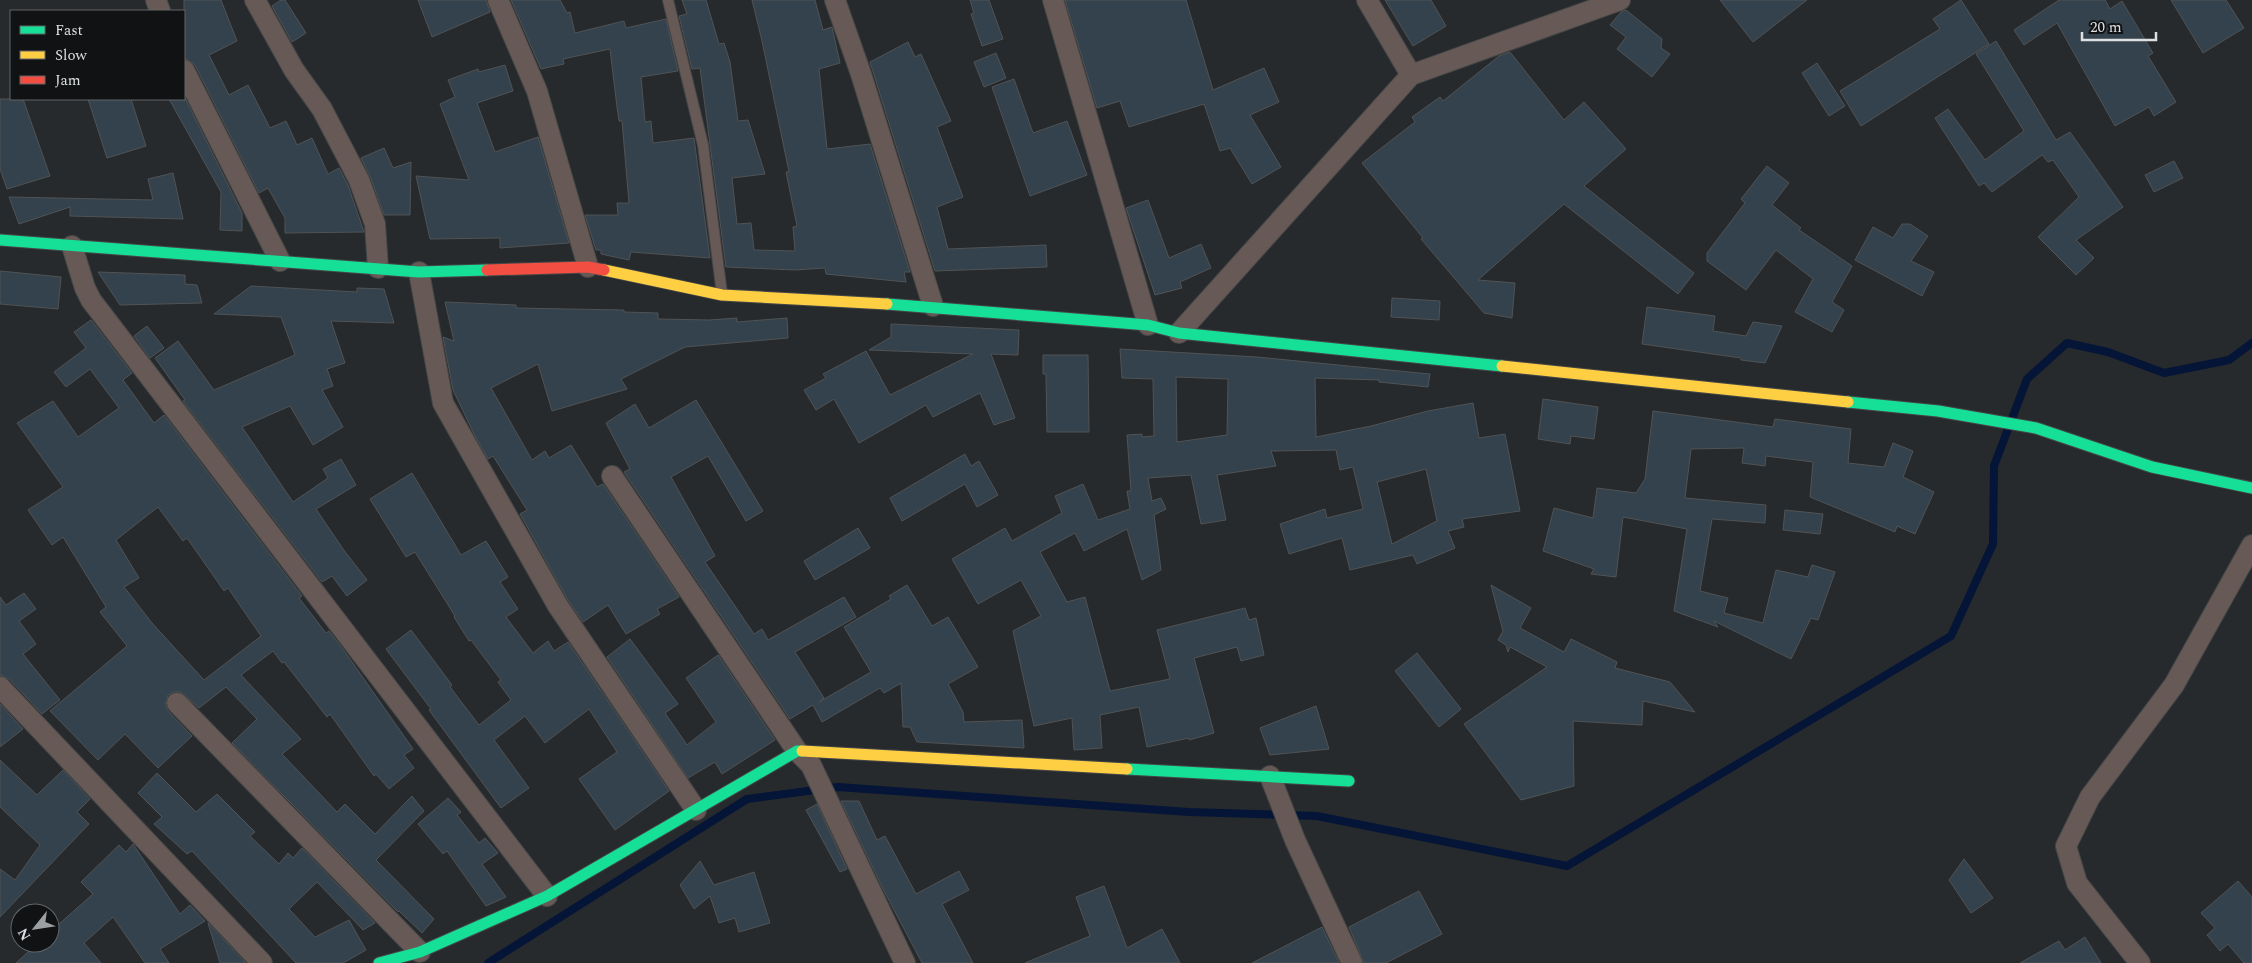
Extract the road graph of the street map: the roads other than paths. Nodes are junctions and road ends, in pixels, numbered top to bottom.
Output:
1 (255, 0) edge
2 (498, 0) edge
3 (668, 0) edge
4 (835, 0) edge
5 (1053, 0) edge
6 (1367, 0) edge
7 (1620, 0) edge
8 (185, 72) edge
9 (1411, 75) junction
10 (0, 240) edge
11 (72, 246) junction
12 (280, 261) junction
13 (588, 267) junction
14 (378, 268) junction
15 (419, 272) junction
16 (722, 295) junction
17 (933, 306) junction
18 (1148, 325) junction
19 (1179, 334) junction
20 (612, 476) dead end
21 (2252, 488) edge
22 (2252, 545) edge
23 (0, 687) edge
24 (176, 702) dead end
25 (804, 758) junction
26 (1270, 776) junction
27 (1349, 781) dead end
28 (696, 810) junction
29 (547, 896) junction
30 (420, 952) junction
31 (262, 963) edge
32 (379, 963) edge
33 (904, 963) edge
34 (1352, 963) edge
35 (2140, 963) edge

1 - 14 street
2 - 13 street
3 - 16 lane
4 - 17 street
5 - 18 street
6 - 9 street
7 - 9 street
8 - 12 street
9 - 19 street
10 - 11 street
11 - 12 street
11 - 29 street
12 - 14 street
13 - 15 street
13 - 16 street
14 - 15 street
15 - 28 street
16 - 17 street
17 - 18 street
18 - 19 street
19 - 21 street
20 - 25 street
22 - 35 street
23 - 31 street
24 - 30 street
25 - 26 street
25 - 28 street
25 - 33 street
26 - 27 street
26 - 34 street
28 - 29 street
29 - 30 street
30 - 32 street

